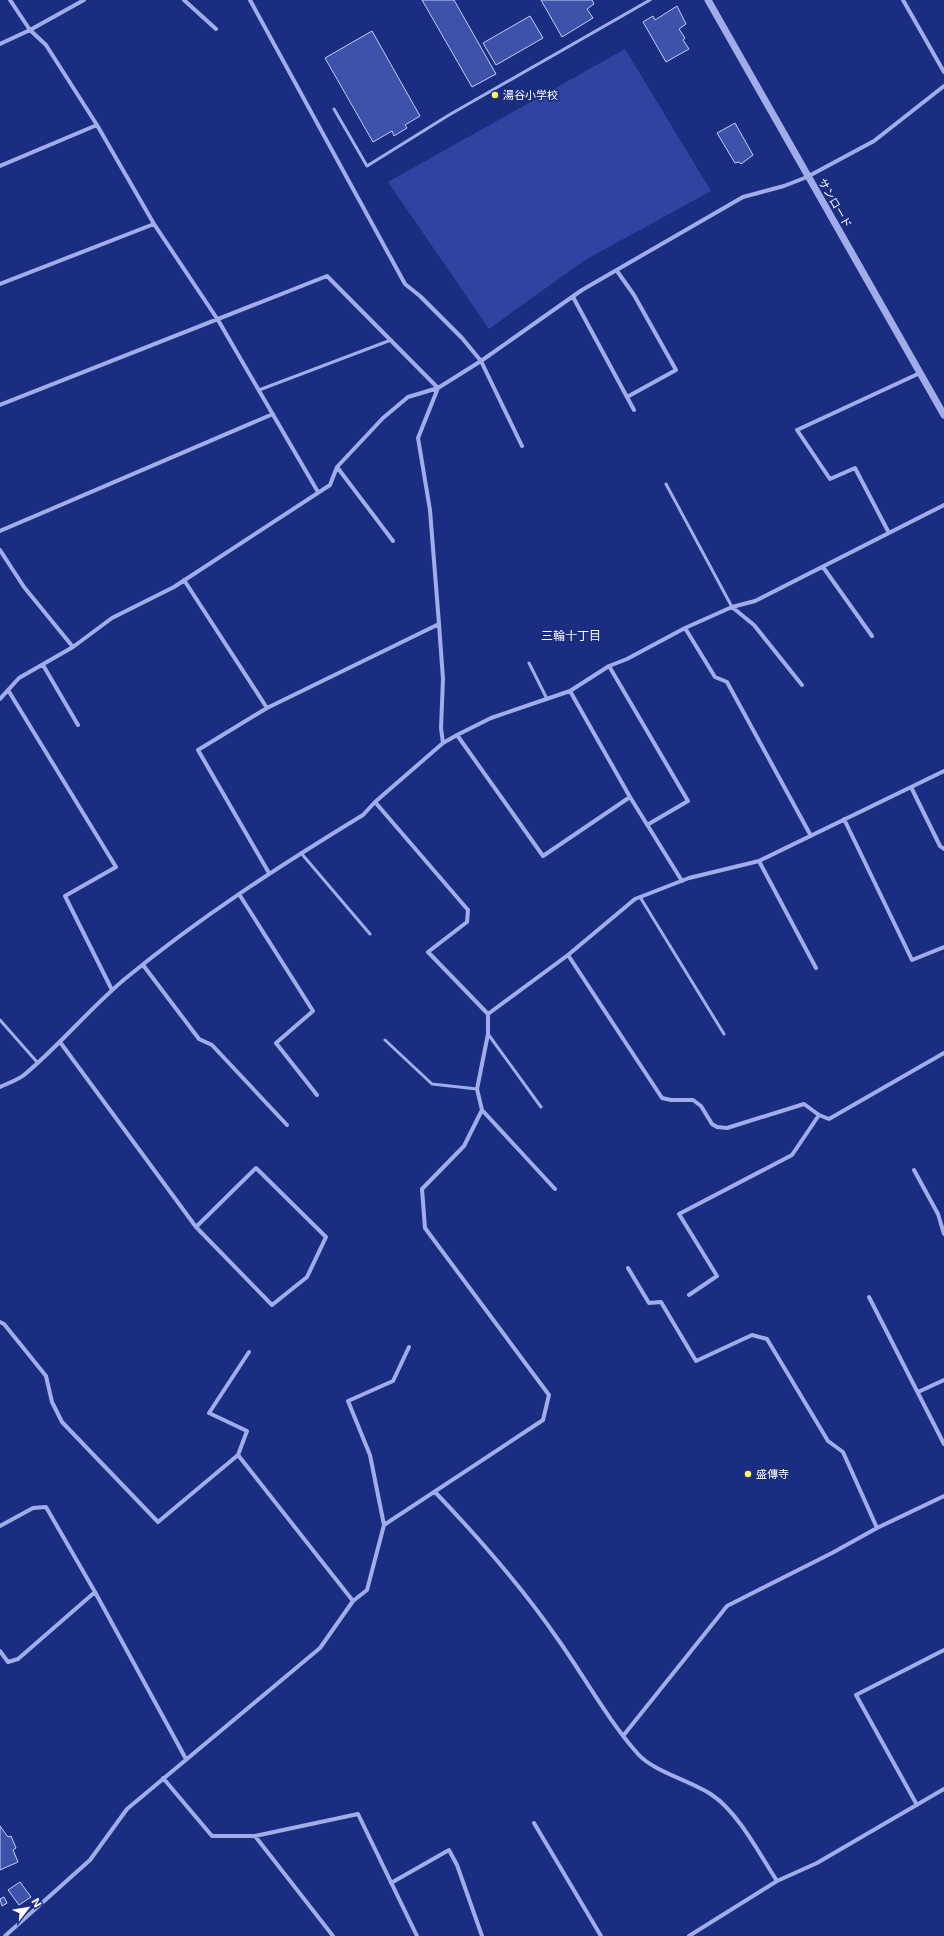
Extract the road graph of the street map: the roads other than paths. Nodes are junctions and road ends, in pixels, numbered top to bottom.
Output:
1 (10, 0) edge
2 (84, 0) edge
3 (184, 0) edge
4 (250, 0) edge
5 (650, 0) edge
6 (708, 0) edge
7 (903, 0) edge
8 (216, 29) dead end
9 (30, 30) junction
10 (0, 44) edge
11 (944, 72) edge
12 (944, 86) edge
13 (334, 109) dead end
14 (97, 125) junction
15 (0, 166) edge
16 (807, 177) junction
17 (154, 224) junction
18 (617, 271) junction
19 (0, 284) edge
20 (573, 297) junction
21 (218, 320) junction
22 (391, 340) junction
23 (481, 361) junction
24 (920, 373) junction
25 (438, 388) junction
26 (259, 390) junction
27 (627, 397) junction
28 (0, 405) edge
29 (634, 410) dead end
30 (273, 414) junction
31 (944, 415) edge
32 (522, 446) dead end
33 (337, 467) junction
34 (666, 484) dead end
35 (318, 492) junction
36 (944, 505) edge
37 (0, 531) edge
38 (889, 533) junction
39 (393, 541) dead end
40 (0, 550) edge
41 (823, 567) junction
42 (184, 580) junction
43 (732, 607) junction
44 (439, 624) junction
45 (685, 628) junction
46 (872, 636) dead end
47 (74, 647) junction
48 (529, 663) dead end
49 (43, 665) junction
50 (609, 666) junction
51 (802, 685) dead end
52 (8, 690) junction
53 (570, 691) junction
54 (0, 699) edge
55 (547, 699) junction
56 (266, 708) junction
57 (78, 725) dead end
58 (458, 735) junction
59 (443, 743) junction
60 (944, 771) edge
61 (911, 787) junction
62 (630, 797) junction
63 (375, 802) junction
64 (844, 819) junction
65 (647, 825) junction
66 (811, 836) junction
67 (944, 849) edge
68 (301, 853) junction
69 (759, 861) junction
70 (269, 873) junction
71 (682, 881) junction
72 (239, 894) junction
73 (640, 897) junction
74 (370, 934) dead end
75 (944, 947) edge
76 (568, 955) junction
77 (143, 965) junction
78 (816, 968) dead end
79 (112, 990) junction
80 (488, 1014) junction
81 (0, 1020) edge
82 (488, 1034) junction
83 (724, 1034) dead end
84 (386, 1040) dead end
85 (60, 1042) junction
86 (944, 1054) edge
87 (37, 1062) junction
88 (0, 1087) edge
89 (478, 1089) junction
90 (317, 1095) dead end
91 (541, 1107) dead end
92 (482, 1110) junction
93 (820, 1114) junction
94 (287, 1124) dead end
95 (914, 1170) dead end
96 (555, 1189) dead end
97 (196, 1227) junction
98 (944, 1234) edge
99 (628, 1268) dead end
100 (689, 1295) dead end
101 (869, 1297) dead end
102 (0, 1322) edge
103 (409, 1347) dead end
104 (249, 1352) dead end
105 (944, 1380) edge
106 (918, 1392) junction
107 (944, 1444) edge
108 (238, 1455) junction
109 (435, 1492) junction
110 (944, 1496) edge
111 (384, 1525) junction
112 (0, 1526) edge
113 (877, 1528) junction
114 (95, 1592) junction
115 (353, 1601) junction
116 (944, 1650) edge
117 (0, 1651) edge
118 (624, 1736) junction
119 (186, 1759) junction
120 (163, 1778) junction
121 (944, 1789) edge
122 (917, 1805) junction
123 (534, 1823) dead end
124 (255, 1836) junction
125 (777, 1881) junction
126 (391, 1883) junction
127 (5, 1936) edge
128 (333, 1936) edge
129 (417, 1936) edge
130 (482, 1936) edge
131 (601, 1936) edge
132 (689, 1936) edge

1 - 9 street
2 - 9 street
3 - 8 street
4 - 23 street
5 - 13 lane
6 - 16 street, サンロード
7 - 11 street
9 - 10 street
9 - 14 street
12 - 16 street
14 - 15 street
14 - 17 street
16 - 18 street
16 - 24 street, サンロード
17 - 19 street
17 - 21 street
18 - 20 street
18 - 27 street
20 - 23 street
20 - 27 street
21 - 22 street
21 - 26 street
21 - 28 street
22 - 25 street
22 - 26 lane
23 - 25 street
23 - 32 street
24 - 31 street, サンロード
24 - 38 street
25 - 33 street
25 - 44 street
26 - 30 street
27 - 29 street
30 - 35 street
30 - 37 street
33 - 35 street
33 - 39 street
34 - 43 lane
35 - 42 street
36 - 38 street
38 - 41 street
40 - 47 street
41 - 43 street
41 - 46 street
42 - 47 street
42 - 56 street
43 - 45 street
43 - 51 street
44 - 56 street
44 - 59 street
45 - 50 street
45 - 66 street
47 - 49 street
48 - 55 lane
49 - 52 street
49 - 57 street
50 - 53 street
50 - 65 street
52 - 54 street
52 - 79 street
53 - 55 street
53 - 62 street
55 - 58 street
56 - 70 street
58 - 59 street
58 - 62 street
59 - 63 street
60 - 61 street
61 - 64 street
61 - 67 street
62 - 65 street
63 - 68 street
63 - 80 street
64 - 66 street
64 - 75 street
65 - 71 street
66 - 69 street
68 - 70 street
68 - 74 lane
69 - 71 street
69 - 78 street
70 - 72 street
71 - 73 street
72 - 77 street
72 - 90 street
73 - 76 street
73 - 83 lane
76 - 80 street
76 - 93 street
77 - 79 street
77 - 94 street
79 - 85 street
80 - 82 street
81 - 87 lane
82 - 89 street
82 - 91 lane
84 - 89 lane
85 - 87 street
85 - 97 street
86 - 93 street
87 - 88 street
89 - 92 street
92 - 96 street
92 - 109 street
93 - 100 street
95 - 98 street
97 - 97 street
99 - 113 street
101 - 106 street
102 - 108 street
103 - 111 street
104 - 108 street
105 - 106 street
106 - 107 street
108 - 115 street
109 - 111 street
109 - 118 street
110 - 113 street
111 - 115 street
112 - 114 street
113 - 118 street
114 - 117 street
114 - 119 street
115 - 119 street
116 - 122 street
118 - 125 street
119 - 120 street
120 - 124 street
120 - 127 street
121 - 122 street
122 - 125 street
123 - 131 street
124 - 126 street
124 - 128 street
125 - 132 street
126 - 129 street
126 - 130 street

